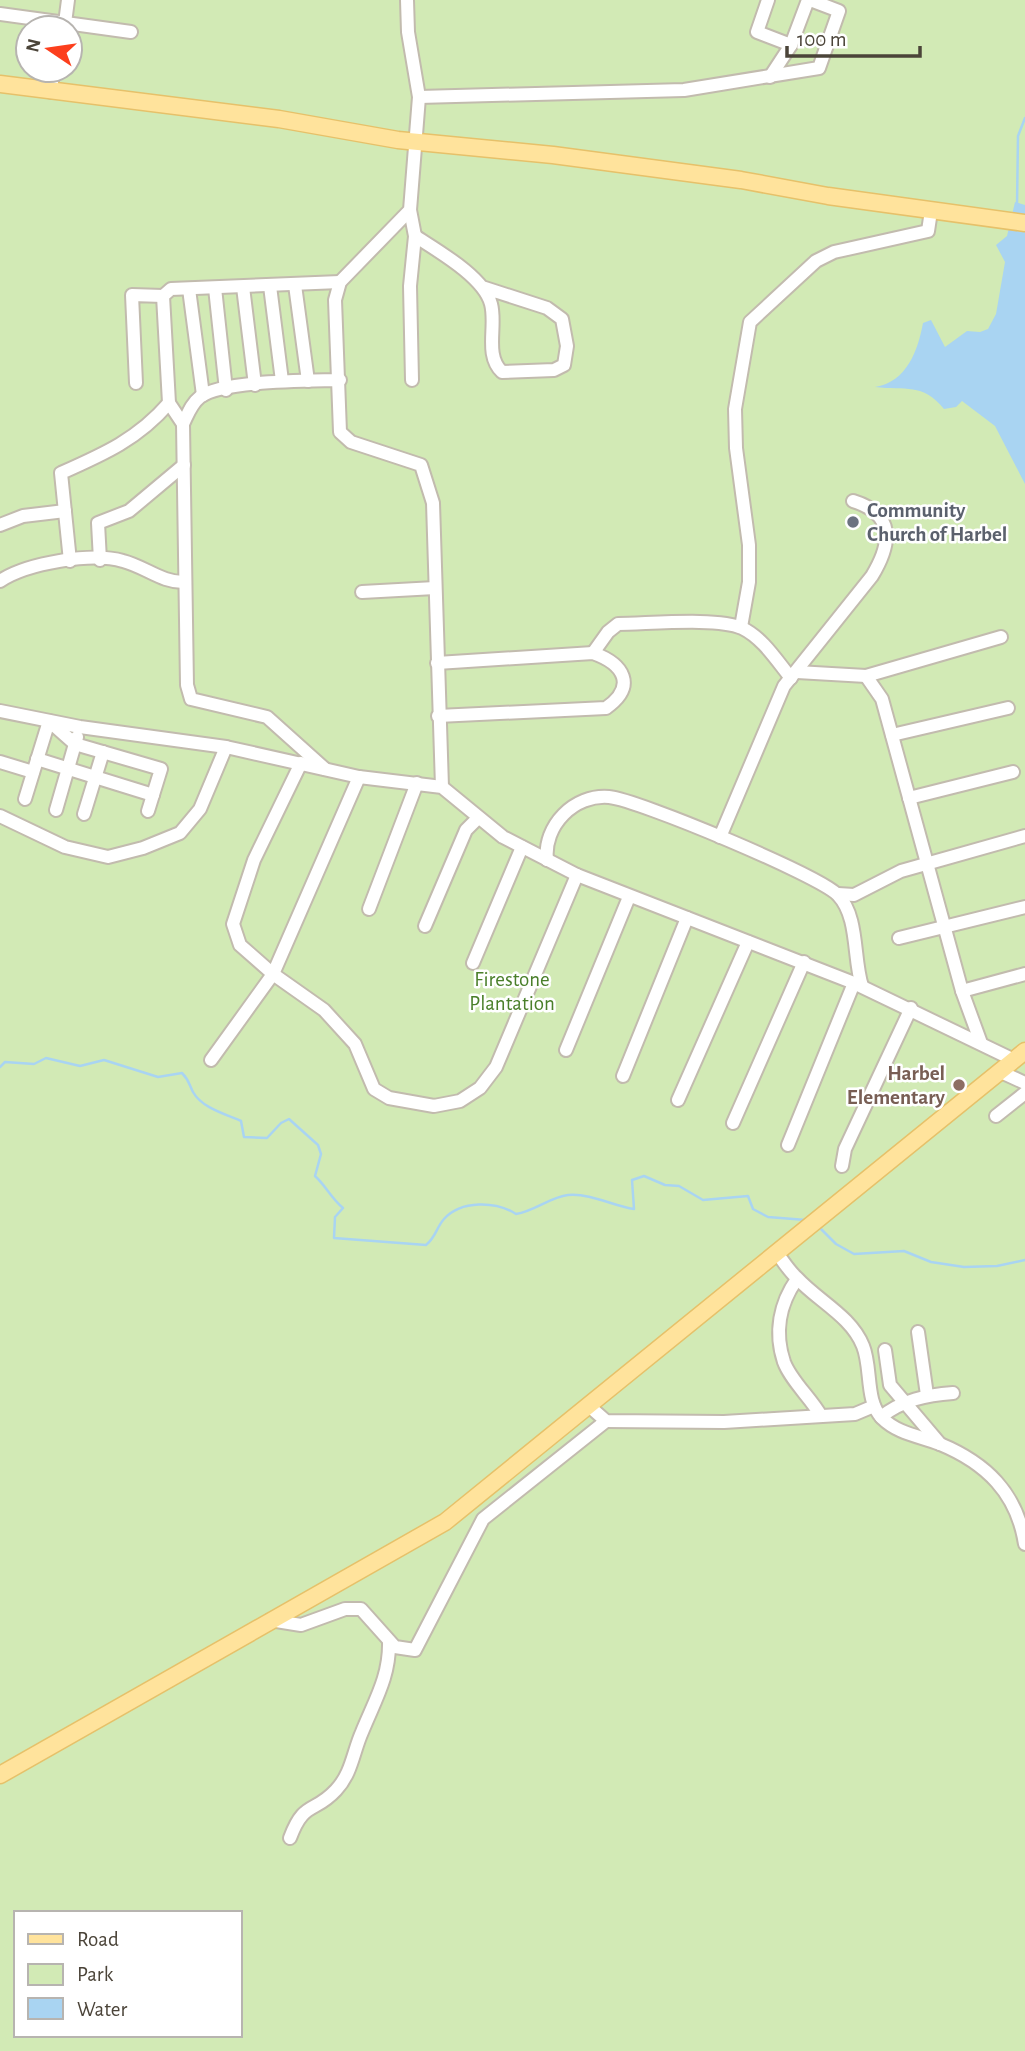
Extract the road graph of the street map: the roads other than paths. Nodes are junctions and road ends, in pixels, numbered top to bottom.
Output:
1 (407, 0) edge
2 (768, 0) edge
3 (809, 0) edge
4 (84, 27) edge
5 (131, 32) dead end
6 (791, 45) junction
7 (770, 77) junction
8 (0, 84) edge
9 (52, 84) edge
10 (51, 92) junction
11 (419, 97) junction
12 (416, 141) junction
13 (410, 210) junction
14 (931, 211) junction
15 (1018, 221) edge
16 (415, 236) junction
17 (340, 282) junction
18 (295, 285) junction
19 (270, 286) junction
20 (482, 286) junction
21 (243, 287) junction
22 (215, 288) junction
23 (189, 289) junction
24 (163, 296) junction
25 (340, 380) junction
26 (412, 380) dead end
27 (282, 381) junction
28 (308, 381) junction
29 (136, 383) dead end
30 (255, 385) junction
31 (226, 390) junction
32 (203, 395) junction
33 (169, 403) junction
34 (183, 424) junction
35 (184, 465) junction
36 (853, 501) dead end
37 (65, 511) junction
38 (0, 525) edge
39 (100, 560) junction
40 (70, 561) junction
41 (0, 581) edge
42 (185, 583) junction
43 (435, 588) junction
44 (362, 592) dead end
45 (741, 627) junction
46 (1001, 637) dead end
47 (593, 653) junction
48 (437, 663) junction
49 (794, 675) junction
50 (866, 676) junction
51 (1007, 708) dead end
52 (0, 711) edge
53 (438, 716) junction
54 (49, 721) junction
55 (80, 727) junction
56 (892, 735) junction
57 (75, 744) junction
58 (226, 747) junction
59 (103, 752) junction
60 (37, 759) junction
61 (0, 762) edge
62 (301, 762) junction
63 (68, 769) junction
64 (325, 769) junction
65 (33, 772) junction
66 (1013, 772) dead end
67 (359, 777) junction
68 (96, 778) junction
69 (417, 783) junction
70 (442, 787) junction
71 (153, 795) junction
72 (909, 798) junction
73 (25, 799) dead end
74 (56, 810) dead end
75 (148, 811) dead end
76 (84, 814) dead end
77 (0, 816) edge
78 (478, 818) junction
79 (1025, 836) edge
80 (720, 838) junction
81 (522, 847) junction
82 (547, 860) junction
83 (927, 862) junction
84 (577, 875) junction
85 (838, 894) junction
86 (629, 897) junction
87 (1025, 907) edge
88 (369, 909) dead end
89 (687, 918) junction
90 (425, 926) dead end
91 (945, 928) junction
92 (899, 938) dead end
93 (748, 942) junction
94 (804, 962) junction
95 (473, 963) dead end
96 (273, 974) junction
97 (1025, 974) edge
98 (858, 985) junction
99 (962, 990) junction
100 (911, 1008) junction
101 (981, 1044) junction
102 (566, 1050) dead end
103 (1020, 1056) edge
104 (211, 1060) dead end
105 (1001, 1072) junction
106 (623, 1076) dead end
107 (1025, 1083) edge
108 (1025, 1093) edge
109 (678, 1100) dead end
110 (996, 1116) dead end
111 (733, 1123) dead end
112 (788, 1144) dead end
113 (842, 1166) dead end
114 (777, 1253) junction
115 (797, 1279) junction
116 (918, 1332) dead end
117 (885, 1350) dead end
118 (953, 1393) dead end
119 (927, 1395) junction
120 (903, 1403) junction
121 (589, 1406) junction
122 (878, 1411) junction
123 (821, 1416) junction
124 (606, 1421) junction
125 (940, 1444) junction
126 (1023, 1520) edge
127 (1025, 1544) edge
128 (270, 1620) junction
129 (389, 1641) junction
130 (0, 1775) edge
131 (290, 1838) dead end

1 - 11 street
2 - 6 street
3 - 6 street
3 - 7 street
4 - 5 street
6 - 7 street
7 - 11 street
8 - 10 main road
9 - 10 street
10 - 12 main road
11 - 12 street
12 - 13 street
12 - 14 main road
13 - 16 street
13 - 17 street
14 - 15 main road
14 - 45 street
16 - 20 street
16 - 26 street
17 - 18 street
17 - 25 street
18 - 19 street
18 - 28 street
19 - 21 street
19 - 27 street
20 - 20 street
21 - 22 street
21 - 30 street
22 - 23 street
22 - 31 street
23 - 24 street
23 - 32 street
24 - 29 street
24 - 33 street
25 - 28 street
25 - 43 street
27 - 28 street
27 - 30 street
30 - 31 street
31 - 32 street
32 - 34 street
33 - 34 street
33 - 37 street
34 - 35 street
35 - 39 street
35 - 42 street
36 - 49 street
37 - 38 street
37 - 40 street
39 - 40 street
39 - 42 street
40 - 41 street
42 - 64 street
43 - 44 street
43 - 48 street
45 - 47 street
45 - 49 street
46 - 50 street
47 - 48 street
47 - 53 street
48 - 53 street
49 - 50 street
49 - 80 street
50 - 56 street
51 - 56 street
52 - 54 street
53 - 70 street
54 - 55 street
54 - 57 street
54 - 60 street
55 - 57 street
55 - 58 street
56 - 72 street
57 - 59 street
57 - 63 street
58 - 62 street
58 - 77 street
59 - 68 street
59 - 71 street
60 - 63 street
60 - 65 street
61 - 65 street
62 - 64 street
62 - 96 street
63 - 68 street
63 - 74 street
64 - 67 street
65 - 73 street
66 - 72 street
67 - 69 street
67 - 96 street
68 - 71 street
68 - 76 street
69 - 70 street
69 - 88 street
70 - 78 street
71 - 75 street
72 - 83 street
78 - 81 street
78 - 90 street
79 - 83 street
80 - 82 street
80 - 85 street
81 - 82 street
81 - 95 street
82 - 84 street
83 - 85 street
83 - 91 street
84 - 86 street
84 - 96 street
85 - 98 street
86 - 89 street
86 - 102 street
87 - 91 street
89 - 93 street
89 - 106 street
91 - 92 street
91 - 99 street
93 - 94 street
93 - 109 street
94 - 98 street
94 - 111 street
96 - 104 street
97 - 99 street
98 - 100 street
98 - 112 street
99 - 101 street
100 - 101 street
100 - 113 street
101 - 103 street
103 - 105 main road
105 - 107 street
105 - 114 main road
108 - 110 street
114 - 115 street
114 - 121 main road
115 - 122 street
115 - 123 street
116 - 119 street
117 - 120 street
118 - 119 street
119 - 120 street
120 - 122 street
120 - 125 street
121 - 124 street
121 - 128 main road
122 - 123 street
122 - 125 street
123 - 124 street
124 - 129 street
125 - 126 street
126 - 127 street
128 - 129 street
128 - 130 main road
129 - 131 street

